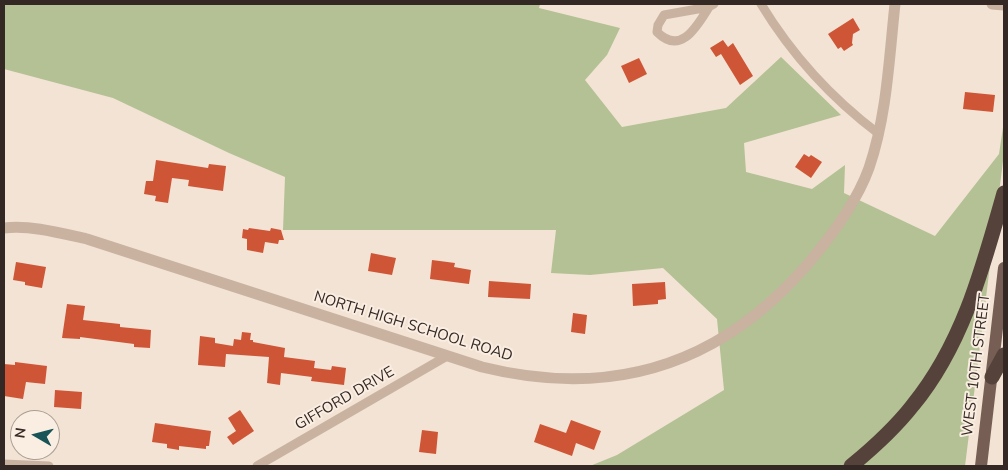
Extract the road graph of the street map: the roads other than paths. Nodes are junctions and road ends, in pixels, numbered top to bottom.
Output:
1 (761, 4) edge
2 (895, 4) edge
3 (992, 4) edge
4 (712, 5) edge
5 (1004, 5) edge
6 (879, 134) junction
7 (1004, 193) edge
8 (4, 228) edge
9 (1004, 268) edge
10 (447, 356) junction
11 (1004, 356) edge
12 (992, 377) junction
13 (4, 464) edge
14 (49, 466) edge
15 (257, 466) edge
16 (851, 466) edge
17 (982, 466) edge

1 - 6 street
2 - 6 street, NORTH HIGH SCHOOL ROAD
3 - 5 street
4 - 4 street
6 - 10 street, NORTH HIGH SCHOOL ROAD
7 - 16 highway
8 - 10 street, NORTH HIGH SCHOOL ROAD
9 - 12 main road, WEST 10TH STREET
10 - 15 street, GIFFORD DRIVE
11 - 12 highway
12 - 17 main road, WEST 10TH STREET
13 - 14 street

